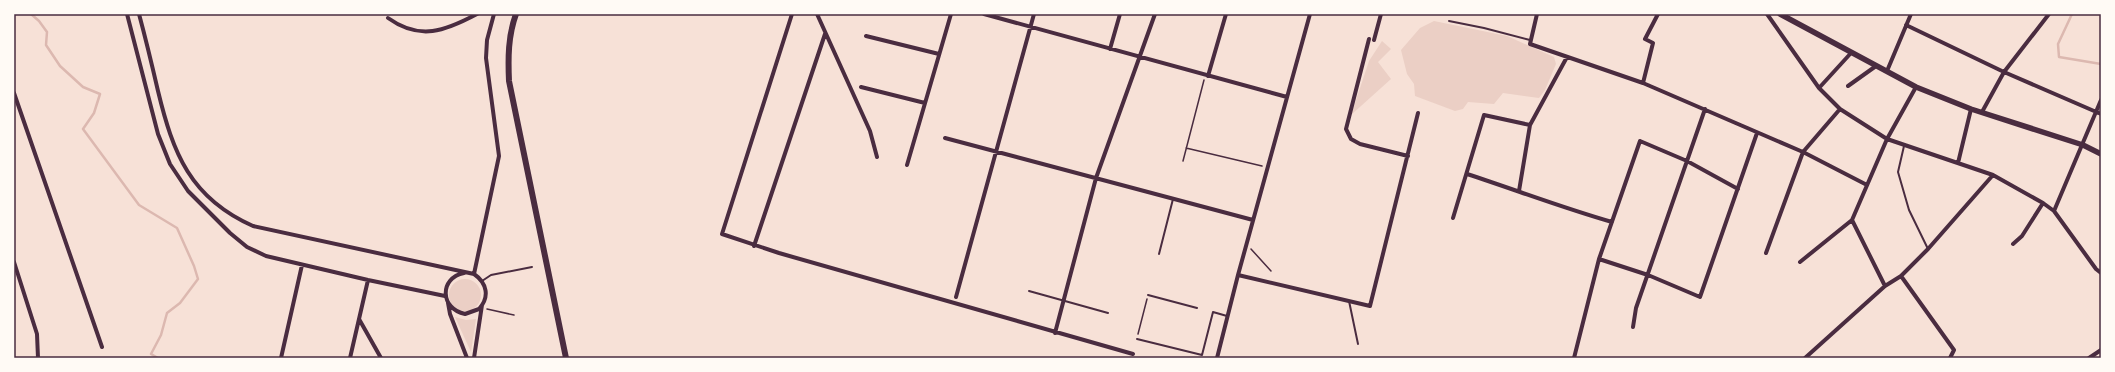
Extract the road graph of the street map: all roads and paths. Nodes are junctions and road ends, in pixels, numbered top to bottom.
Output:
1 (128, 14) edge
2 (139, 14) edge
3 (477, 14) edge
4 (494, 14) edge
5 (516, 14) edge
6 (792, 14) edge
7 (817, 14) edge
8 (951, 14) edge
9 (984, 14) edge
10 (1034, 14) edge
11 (1120, 14) edge
12 (1154, 14) edge
13 (1226, 14) edge
14 (1310, 14) edge
15 (1381, 14) edge
16 (1537, 14) edge
17 (1658, 14) edge
18 (1766, 14) edge
19 (1780, 14) edge
20 (1911, 14) edge
21 (2049, 14) edge
22 (388, 18) dead end
23 (1449, 21) dead end
24 (1906, 26) junction
25 (1030, 27) junction
26 (825, 34) junction
27 (866, 36) dead end
28 (1369, 39) dead end
29 (1374, 40) dead end
30 (1530, 40) junction
31 (1110, 49) junction
32 (1851, 53) junction
33 (939, 54) junction
34 (1139, 57) junction
35 (1567, 57) junction
36 (1876, 66) junction
37 (1887, 72) junction
38 (2004, 72) junction
39 (1207, 75) junction
40 (1644, 83) junction
41 (1848, 86) dead end
42 (861, 87) dead end
43 (1916, 87) junction
44 (1819, 88) junction
45 (14, 92) edge
46 (1287, 97) junction
47 (2101, 100) edge
48 (925, 103) junction
49 (1705, 109) junction
50 (1840, 109) junction
51 (1971, 109) junction
52 (1982, 112) junction
53 (1418, 113) dead end
54 (2095, 113) junction
55 (2101, 114) edge
56 (1530, 125) junction
57 (1757, 133) junction
58 (946, 138) dead end
59 (1887, 139) junction
60 (2083, 145) junction
61 (1904, 146) junction
62 (1186, 148) junction
63 (996, 151) junction
64 (1803, 152) junction
65 (2101, 154) edge
66 (1408, 156) junction
67 (877, 157) dead end
68 (1183, 161) dead end
69 (1687, 161) junction
70 (1958, 164) junction
71 (907, 165) dead end
72 (1268, 167) junction
73 (1467, 174) junction
74 (1993, 175) junction
75 (1096, 178) junction
76 (1867, 185) junction
77 (1738, 189) junction
78 (1519, 191) junction
79 (1173, 199) junction
80 (2043, 203) junction
81 (2054, 211) junction
82 (1453, 218) dead end
83 (1253, 220) junction
84 (1852, 220) junction
85 (1612, 222) junction
86 (2013, 244) dead end
87 (754, 246) junction
88 (1245, 247) junction
89 (1928, 249) junction
90 (1766, 253) dead end
91 (1159, 254) dead end
92 (1599, 259) junction
93 (14, 262) edge
94 (1800, 262) dead end
95 (302, 265) junction
96 (532, 267) dead end
97 (1270, 271) dead end
98 (464, 273) junction
99 (2101, 273) edge
100 (474, 274) junction
101 (1238, 274) junction
102 (1648, 275) junction
103 (1901, 276) junction
104 (20, 279) junction
105 (14, 280) edge
106 (368, 280) junction
107 (482, 281) junction
108 (1885, 286) junction
109 (1029, 291) dead end
110 (1148, 295) joint
111 (445, 296) junction
112 (956, 296) dead end
113 (1064, 300) junction
114 (1349, 301) junction
115 (448, 303) junction
116 (482, 307) junction
117 (1197, 308) dead end
118 (1108, 313) dead end
119 (514, 314) dead end
120 (1227, 316) junction
121 (359, 319) junction
122 (1633, 327) dead end
123 (1055, 333) junction
124 (1137, 339) joint
125 (1358, 344) dead end
126 (102, 347) dead end
127 (2101, 350) edge
128 (1133, 354) dead end
129 (38, 358) edge
130 (282, 358) edge
131 (350, 358) edge
132 (381, 358) edge
133 (467, 358) edge
134 (474, 358) edge
135 (566, 358) edge
136 (1217, 358) edge
137 (1574, 358) edge
138 (1805, 358) edge
139 (1950, 358) edge
140 (2089, 358) edge

1 - 95 street
2 - 98 street
3 - 22 street
4 - 100 street
5 - 135 main road
6 - 87 street
7 - 26 street
8 - 33 street
9 - 25 street
10 - 25 street
11 - 31 street
12 - 34 street
13 - 39 street
14 - 46 street
15 - 29 street
16 - 30 street
17 - 40 street
18 - 44 street
19 - 32 street
20 - 24 street
21 - 38 street
23 - 30 lane
24 - 37 street
24 - 38 street
25 - 31 street
25 - 63 street
26 - 67 street
26 - 87 street
27 - 33 street
28 - 66 street
30 - 35 street
31 - 34 street
32 - 36 street
32 - 44 street
33 - 48 street
34 - 39 street
34 - 75 street
35 - 40 street
35 - 56 street
36 - 37 street
36 - 41 street
37 - 43 street
38 - 52 street
38 - 54 street
39 - 46 street
39 - 62 path
40 - 49 street
42 - 48 street
43 - 51 street
43 - 59 street
44 - 50 street
45 - 126 street
46 - 72 street
47 - 54 street
48 - 71 street
49 - 57 street
49 - 69 street
50 - 59 street
50 - 64 street
51 - 52 street
51 - 70 street
52 - 60 street
53 - 66 street
54 - 55 street
54 - 60 street
56 - 73 street
56 - 78 street
57 - 64 street
57 - 77 street
58 - 63 street
59 - 61 street
59 - 76 street
60 - 65 street
60 - 81 street
61 - 70 street
61 - 89 lane
62 - 68 path
62 - 72 path
63 - 75 street
63 - 112 street
64 - 76 street
64 - 90 street
66 - 114 street
69 - 77 street
69 - 85 street
69 - 102 street
70 - 74 street
72 - 83 street
73 - 78 street
73 - 82 street
74 - 80 street
74 - 89 street
75 - 79 street
75 - 113 street
76 - 84 street
77 - 102 street
78 - 85 street
79 - 83 street
79 - 91 lane
80 - 81 street
80 - 86 street
81 - 99 street
83 - 88 street
84 - 94 street
84 - 108 street
85 - 92 street
87 - 123 street
88 - 97 path
88 - 101 street
89 - 103 street
92 - 102 street
92 - 137 street
93 - 104 street
95 - 106 street
95 - 130 street
96 - 107 lane
98 - 100 street
98 - 111 street
100 - 107 street
101 - 114 street
101 - 120 street
102 - 122 street
103 - 108 street
103 - 139 street
104 - 105 street
104 - 129 street
106 - 111 street
106 - 121 street
107 - 116 street
108 - 138 street
109 - 113 lane
110 - 117 lane
110 - 124 path
111 - 115 street
113 - 118 lane
113 - 123 street
114 - 125 lane
115 - 116 street
115 - 133 street
116 - 119 path
116 - 134 street
120 - 124 lane
120 - 136 street
121 - 131 street
121 - 132 street
123 - 128 street
127 - 140 street

